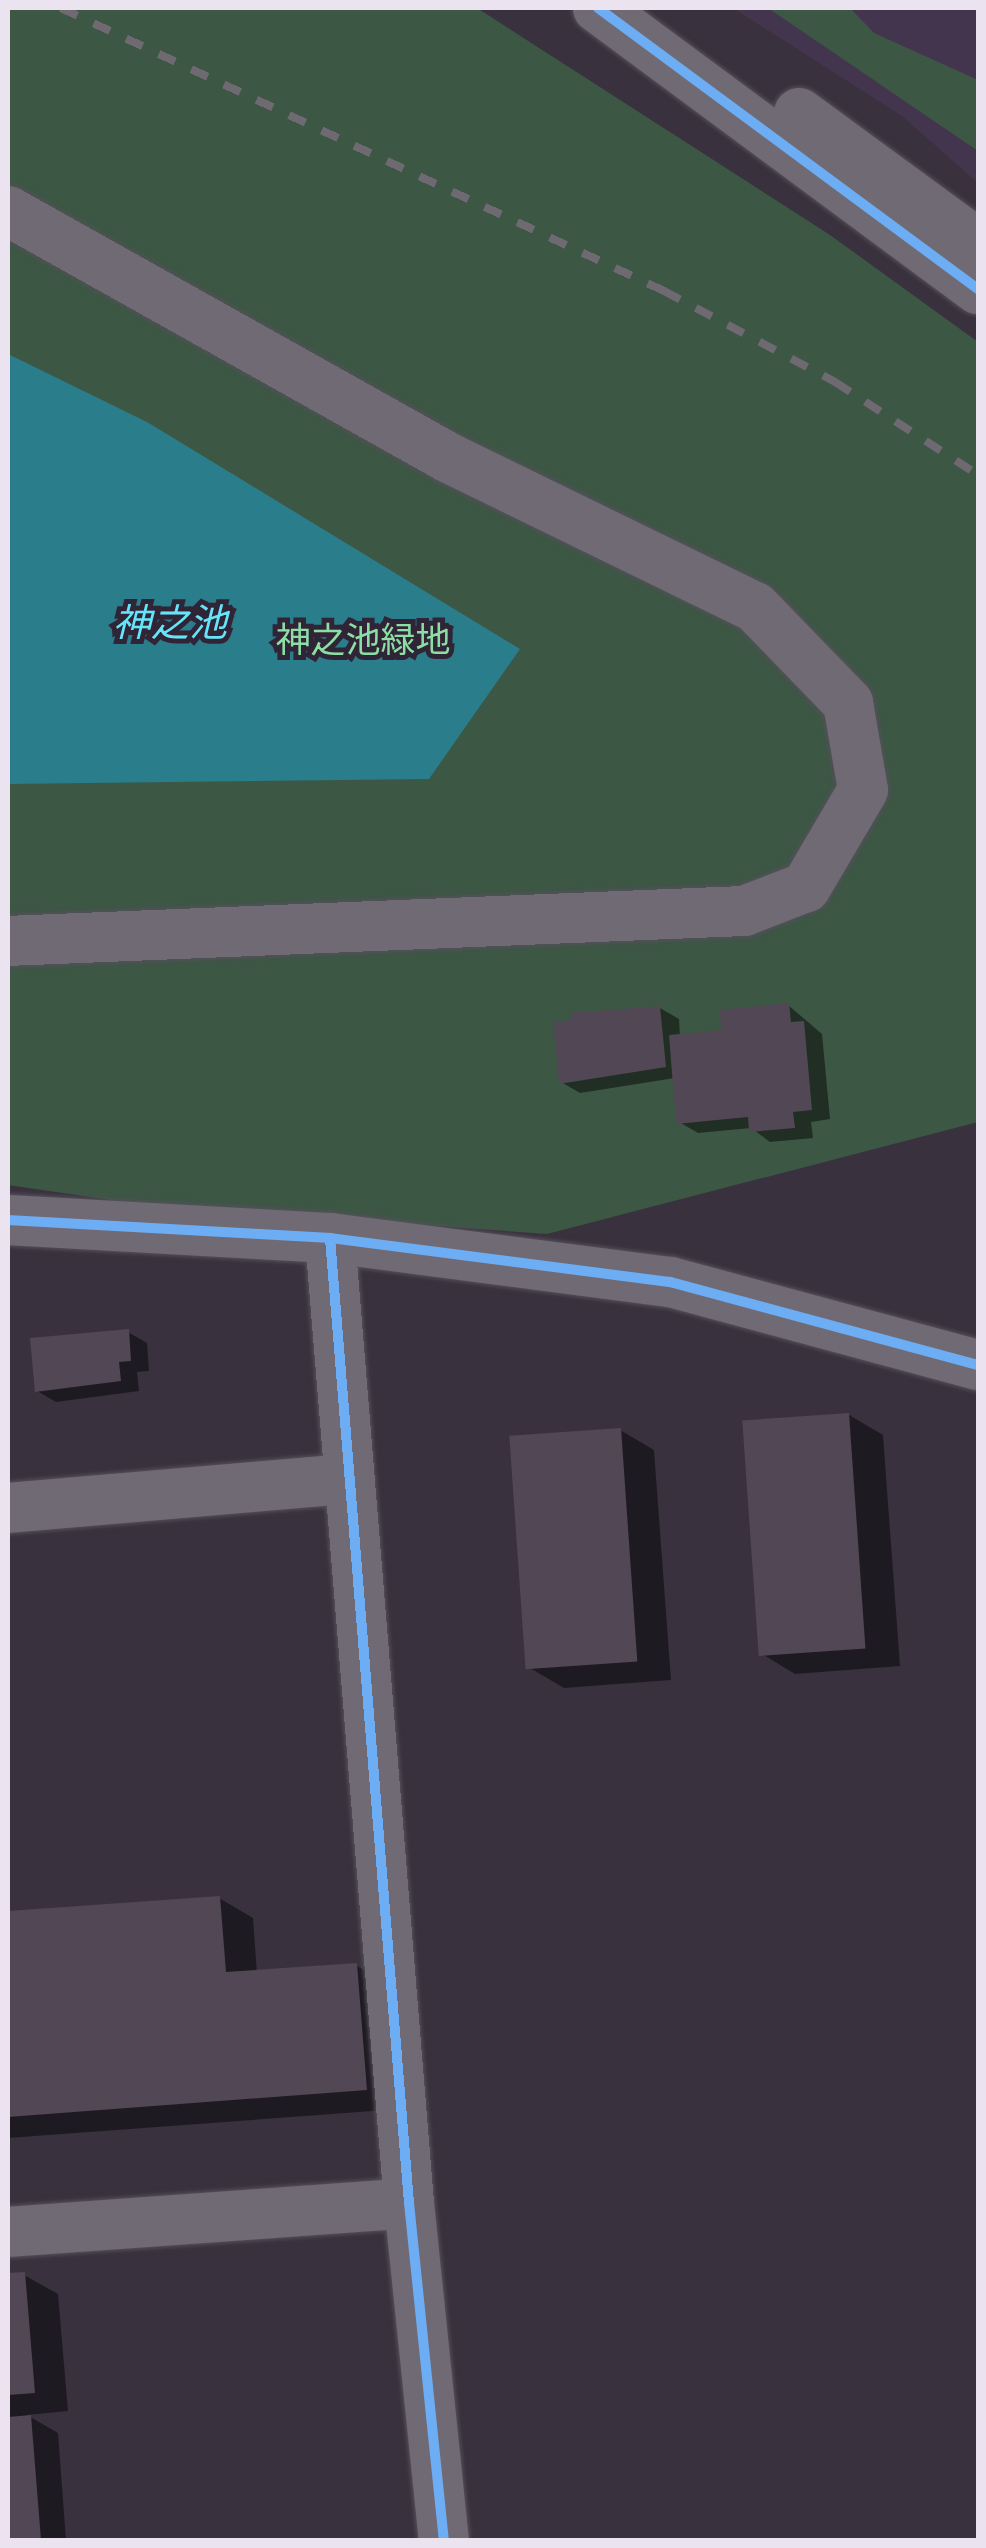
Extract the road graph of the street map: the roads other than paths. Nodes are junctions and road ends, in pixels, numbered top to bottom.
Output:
1 (598, 8) edge
2 (654, 8) edge
3 (8, 211) edge
4 (978, 244) edge
5 (978, 289) edge
6 (8, 941) edge
7 (8, 1220) edge
8 (330, 1238) junction
9 (978, 1365) edge
10 (348, 1479) junction
11 (8, 1508) edge
12 (409, 2203) junction
13 (8, 2232) edge
14 (444, 2540) edge

1 - 5 street
2 - 4 street
3 - 6 street
7 - 8 street
8 - 9 street
8 - 10 street
10 - 11 street
10 - 12 street
12 - 13 street
12 - 14 street

